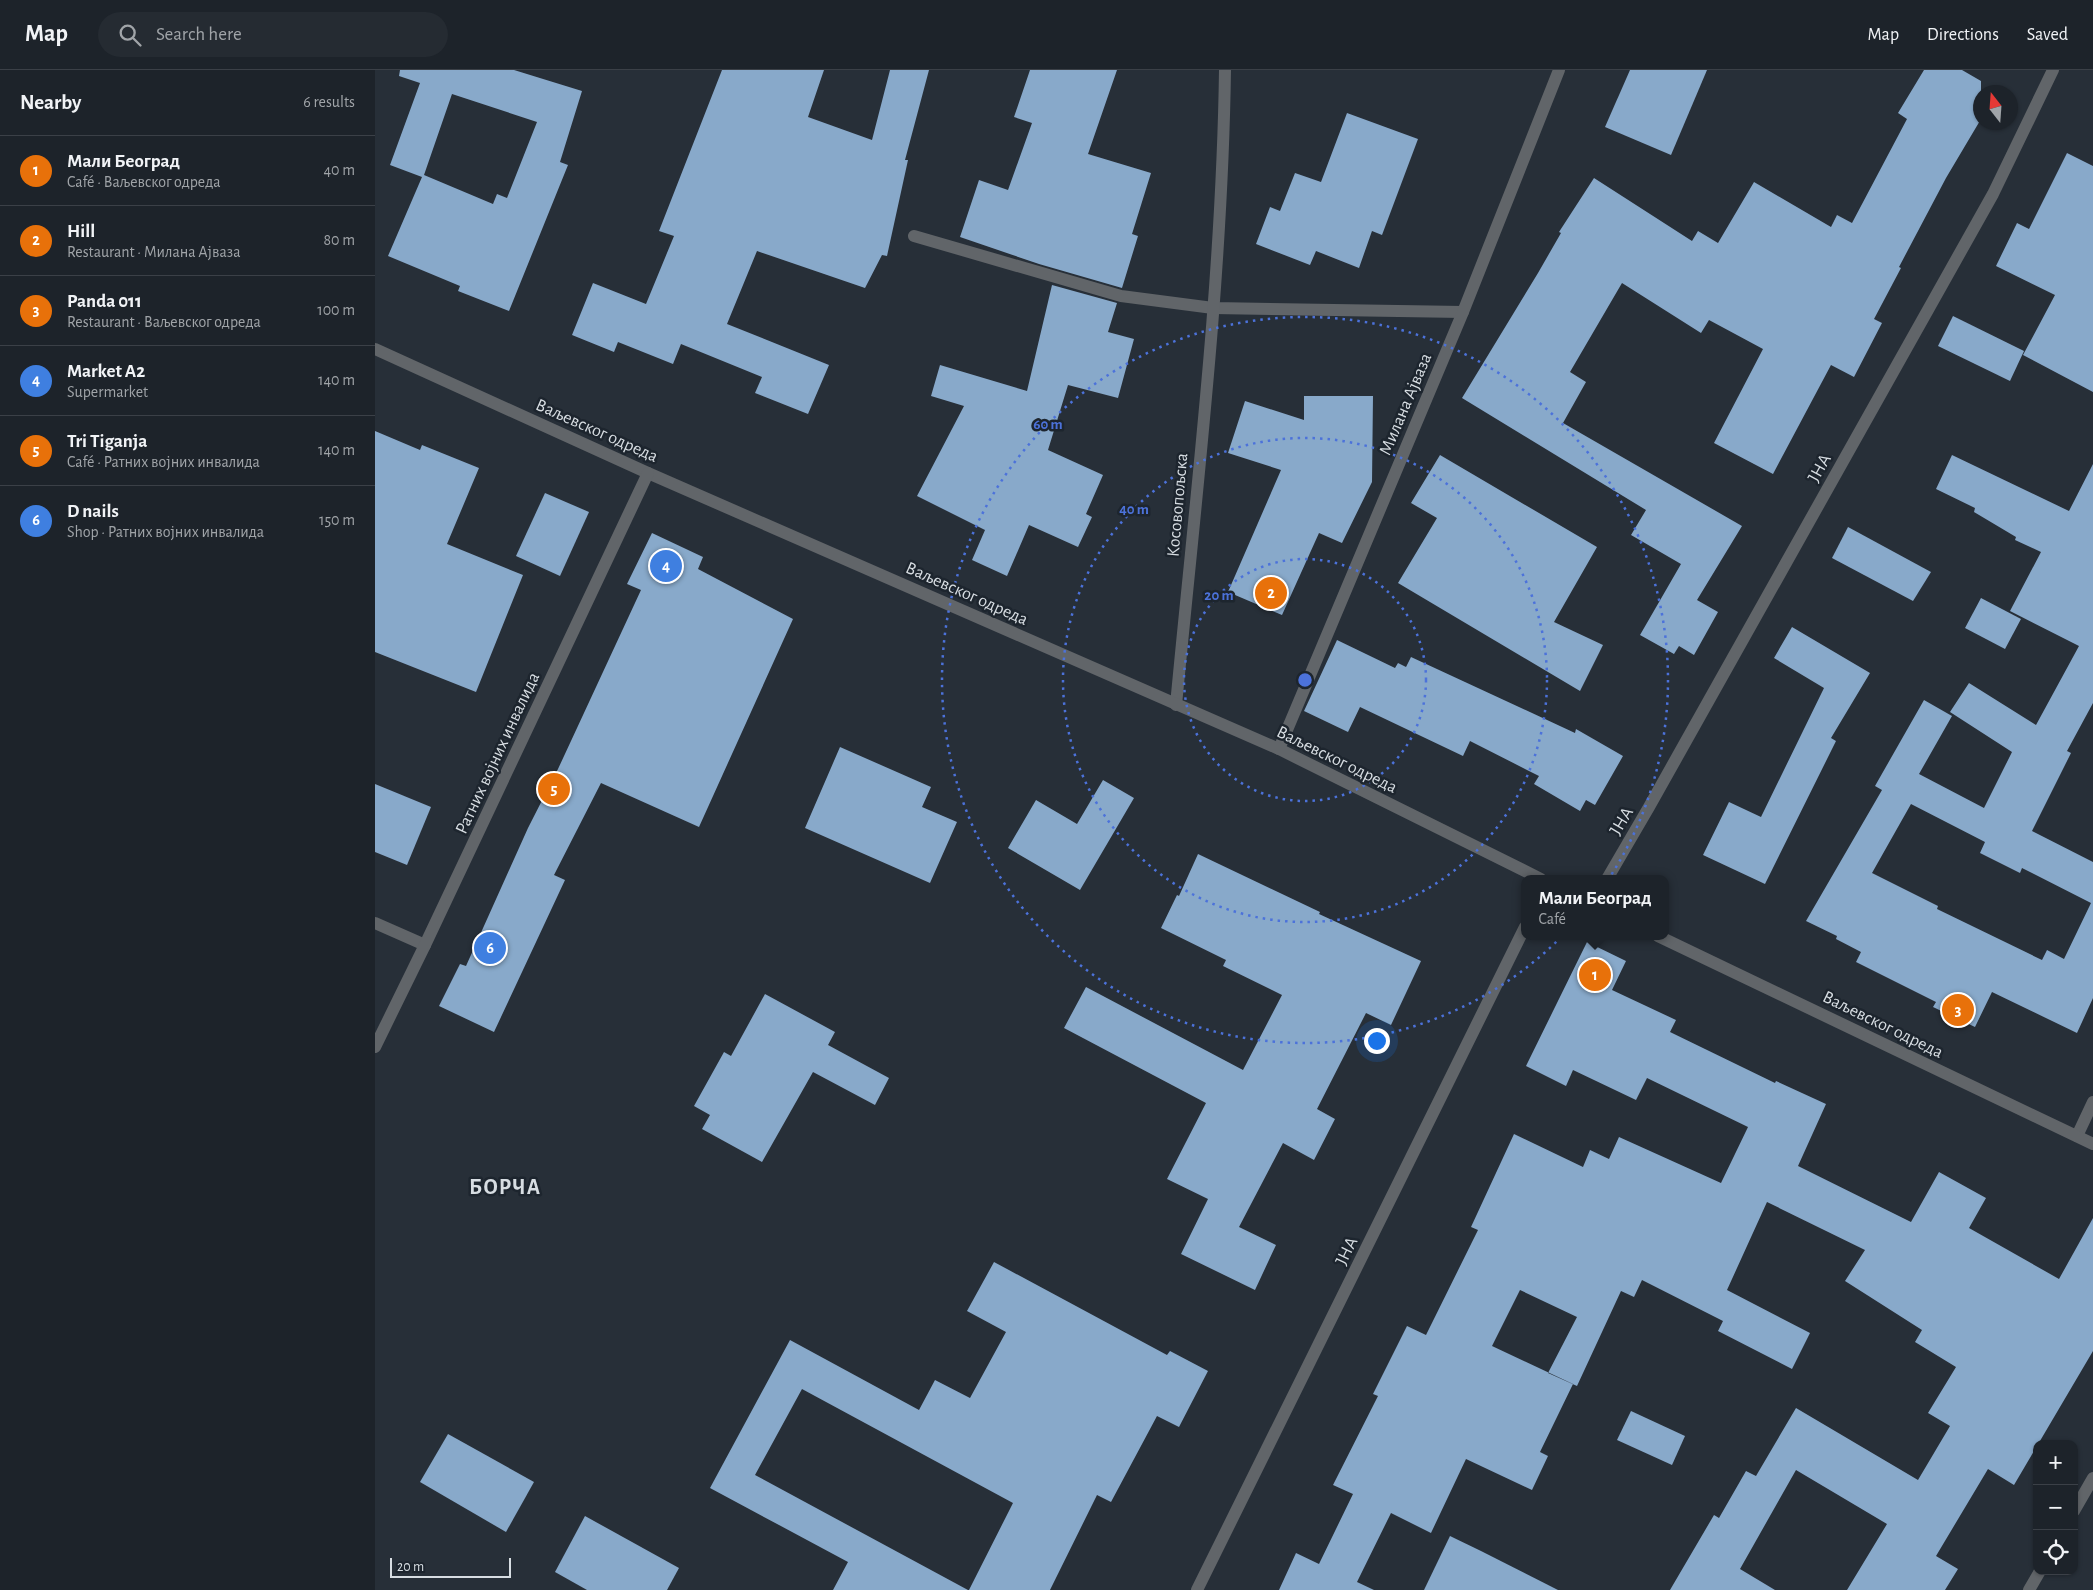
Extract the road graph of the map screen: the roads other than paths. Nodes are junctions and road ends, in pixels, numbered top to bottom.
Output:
1 (1225, 70) edge
2 (1559, 70) edge
3 (2053, 70) edge
4 (914, 236) dead end
5 (1213, 308) junction
6 (1463, 312) junction
7 (375, 349) edge
8 (649, 473) junction
9 (1176, 705) junction
10 (1279, 749) junction
11 (1533, 875) edge
12 (1609, 875) edge
13 (375, 923) edge
14 (1521, 934) edge
15 (1666, 940) edge
16 (425, 945) junction
17 (375, 1046) edge
18 (2093, 1102) edge
19 (2077, 1136) junction
20 (2093, 1144) edge
21 (2093, 1478) edge
22 (2078, 1504) edge
23 (2038, 1575) edge
24 (1197, 1590) edge
25 (2029, 1590) edge

1 - 5 street, Косовопољска
2 - 6 street, Милана Ајваза
3 - 12 street, ЈНА
4 - 5 street
5 - 6 street
5 - 9 street, Косовопољска
6 - 10 street, Милана Ајваза
7 - 8 street, Ваљевског одреда
8 - 9 street, Ваљевског одреда
8 - 16 street, Ратних војних инвалида
9 - 10 street, Ваљевског одреда
10 - 11 street, Ваљевског одреда
13 - 16 street
14 - 24 street, ЈНА
15 - 19 street, Ваљевског одреда
16 - 17 street, Ратних војних инвалида
18 - 19 street
19 - 20 street, Ваљевског одреда
21 - 22 street
23 - 25 street

